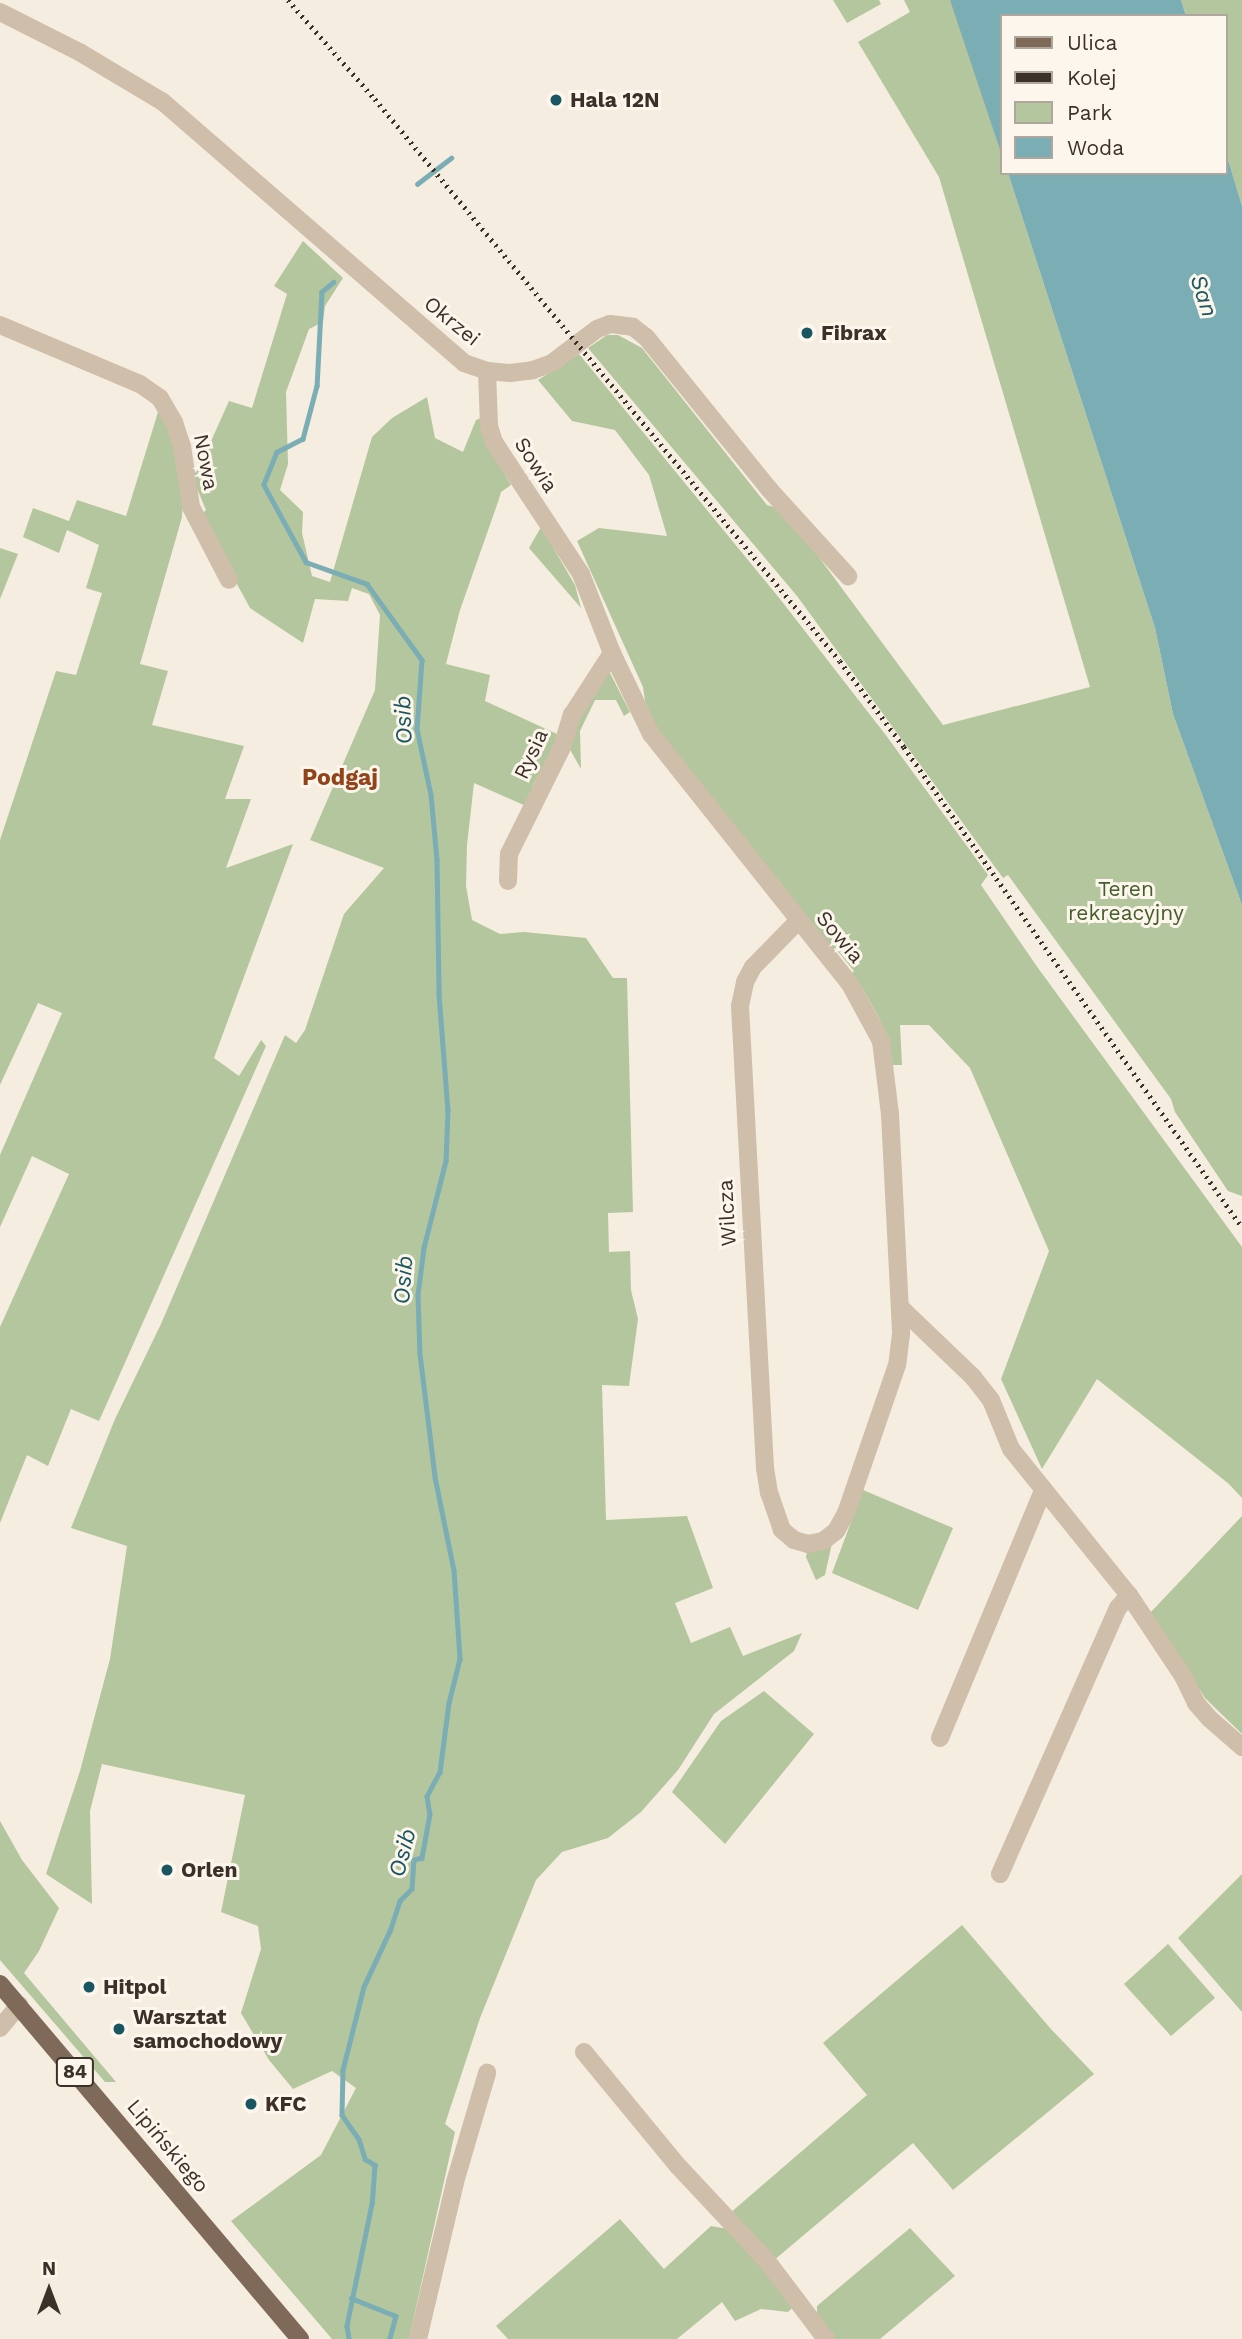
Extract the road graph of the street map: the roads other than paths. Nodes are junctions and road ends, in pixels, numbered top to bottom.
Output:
1 (0, 12) edge
2 (0, 325) edge
3 (487, 371) junction
4 (848, 576) dead end
5 (229, 580) dead end
6 (612, 653) junction
7 (508, 881) dead end
8 (797, 921) junction
9 (902, 1309) junction
10 (1043, 1490) junction
11 (778, 1521) joint
12 (1129, 1595) junction
13 (940, 1738) dead end
14 (1242, 1746) edge
15 (1000, 1874) dead end
16 (0, 1984) edge
17 (19, 2005) junction
18 (0, 2028) edge
19 (584, 2052) dead end
20 (486, 2073) dead end
21 (300, 2339) edge
22 (418, 2339) edge
23 (827, 2339) edge

1 - 3 street, Okrzei
2 - 5 street, Nowa
3 - 4 street, Okrzei
3 - 6 street, Sowia
6 - 7 street, Rysia
6 - 8 street, Sowia
8 - 9 street, Sowia
8 - 11 street, Wilcza
9 - 10 street
9 - 11 street, Sowia
10 - 12 street
10 - 13 street
12 - 14 street
12 - 15 street
16 - 17 main road, Lipińskiego / 84
17 - 18 street
17 - 21 main road, Lipińskiego / 84
19 - 23 street
20 - 22 street

